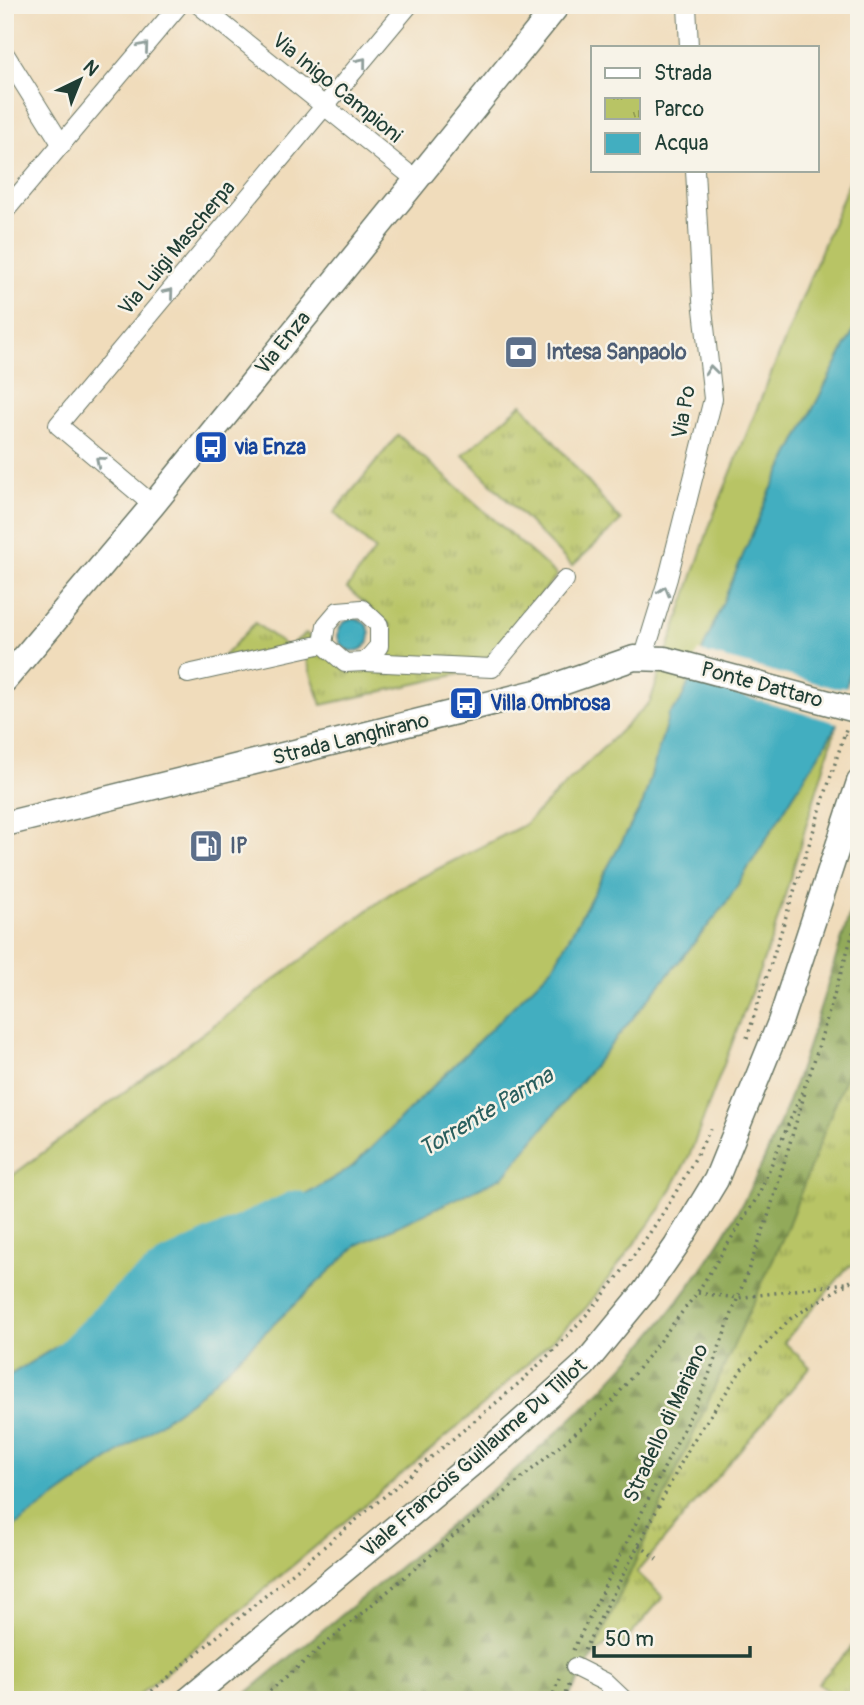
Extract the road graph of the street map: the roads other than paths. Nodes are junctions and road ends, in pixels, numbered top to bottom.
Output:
1 (179, 5) edge
2 (199, 5) edge
3 (409, 5) edge
4 (558, 5) edge
5 (687, 5) edge
6 (689, 46) edge
7 (5, 54) edge
8 (324, 109) junction
9 (62, 145) junction
10 (695, 172) edge
11 (415, 179) junction
12 (5, 211) edge
13 (153, 505) junction
14 (565, 580) dead end
15 (323, 644) junction
16 (654, 658) junction
17 (365, 662) junction
18 (188, 674) dead end
19 (5, 680) edge
20 (854, 710) edge
21 (859, 782) edge
22 (5, 812) edge
23 (34, 815) junction
24 (5, 824) edge
25 (570, 1664) road end
26 (188, 1700) edge
27 (624, 1700) edge

9 -> 1 street
2 - 8 street, Via Inigo Campioni
8 -> 3 street, Via Luigi Mascherpa
4 - 11 street, Via Enza
5 - 6 street
7 - 9 street
8 - 11 street, Via Inigo Campioni
13 -> 8 street, Via Luigi Mascherpa
9 - 12 street
16 -> 10 street, Via Po
11 - 13 street, Via Enza
13 - 19 street, Via Enza
14 - 17 street
15 - 17 street
15 - 17 street
15 - 18 street
16 - 20 street, Ponte Dattaro
16 - 23 street, Strada Langhirano
21 - 26 street, Viale Francois Guillaume Du Tillot
22 - 23 street, Strada Langhirano
23 - 24 street, Strada Langhirano
25 - 27 street

